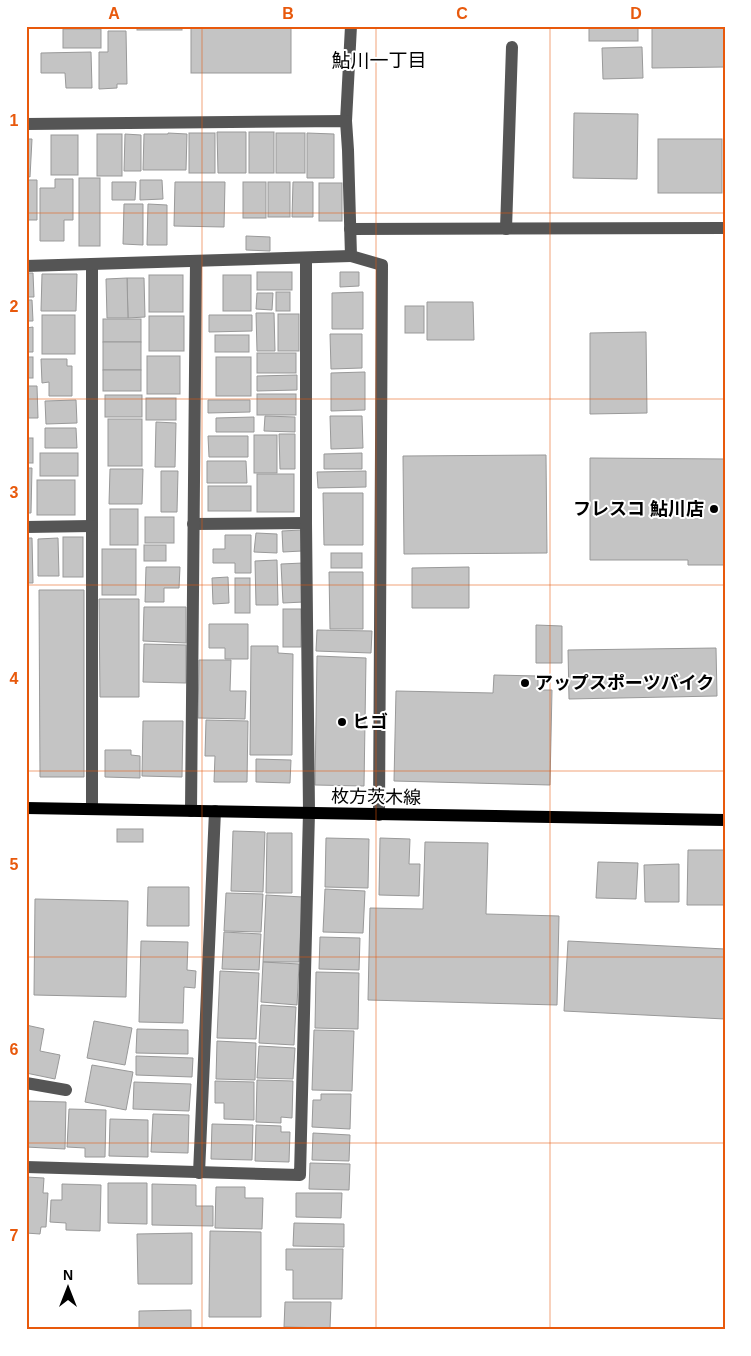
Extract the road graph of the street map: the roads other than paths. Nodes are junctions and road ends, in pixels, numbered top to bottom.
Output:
1 (350, 26) edge
2 (512, 47) dead end
3 (346, 120) junction
4 (26, 124) edge
5 (725, 228) edge
6 (350, 229) junction
7 (506, 229) junction
8 (351, 256) junction
9 (306, 258) junction
10 (196, 261) junction
11 (92, 264) junction
12 (26, 266) edge
13 (306, 523) junction
14 (193, 524) junction
15 (92, 526) junction
16 (26, 527) edge
17 (26, 808) edge
18 (92, 809) junction
19 (190, 811) junction
20 (215, 811) junction
21 (309, 812) junction
22 (379, 814) junction
23 (725, 820) edge
24 (26, 1083) edge
25 (66, 1090) dead end
26 (26, 1168) edge
27 (199, 1173) junction

1 - 3 street
2 - 7 street
3 - 4 street
3 - 6 street
5 - 7 street
6 - 7 street
6 - 8 street
8 - 9 street
8 - 22 street
9 - 10 street
9 - 13 street
10 - 11 street
10 - 14 street
11 - 12 street
11 - 15 street
13 - 14 street
13 - 21 street
14 - 19 street
15 - 16 street
15 - 18 street
17 - 18 main road, 枚方茨木線
18 - 19 main road, 枚方茨木線
19 - 20 main road, 枚方茨木線
20 - 21 main road, 枚方茨木線
20 - 27 street
21 - 22 main road, 枚方茨木線
21 - 27 street
22 - 23 main road, 枚方茨木線
24 - 25 street
26 - 27 street

